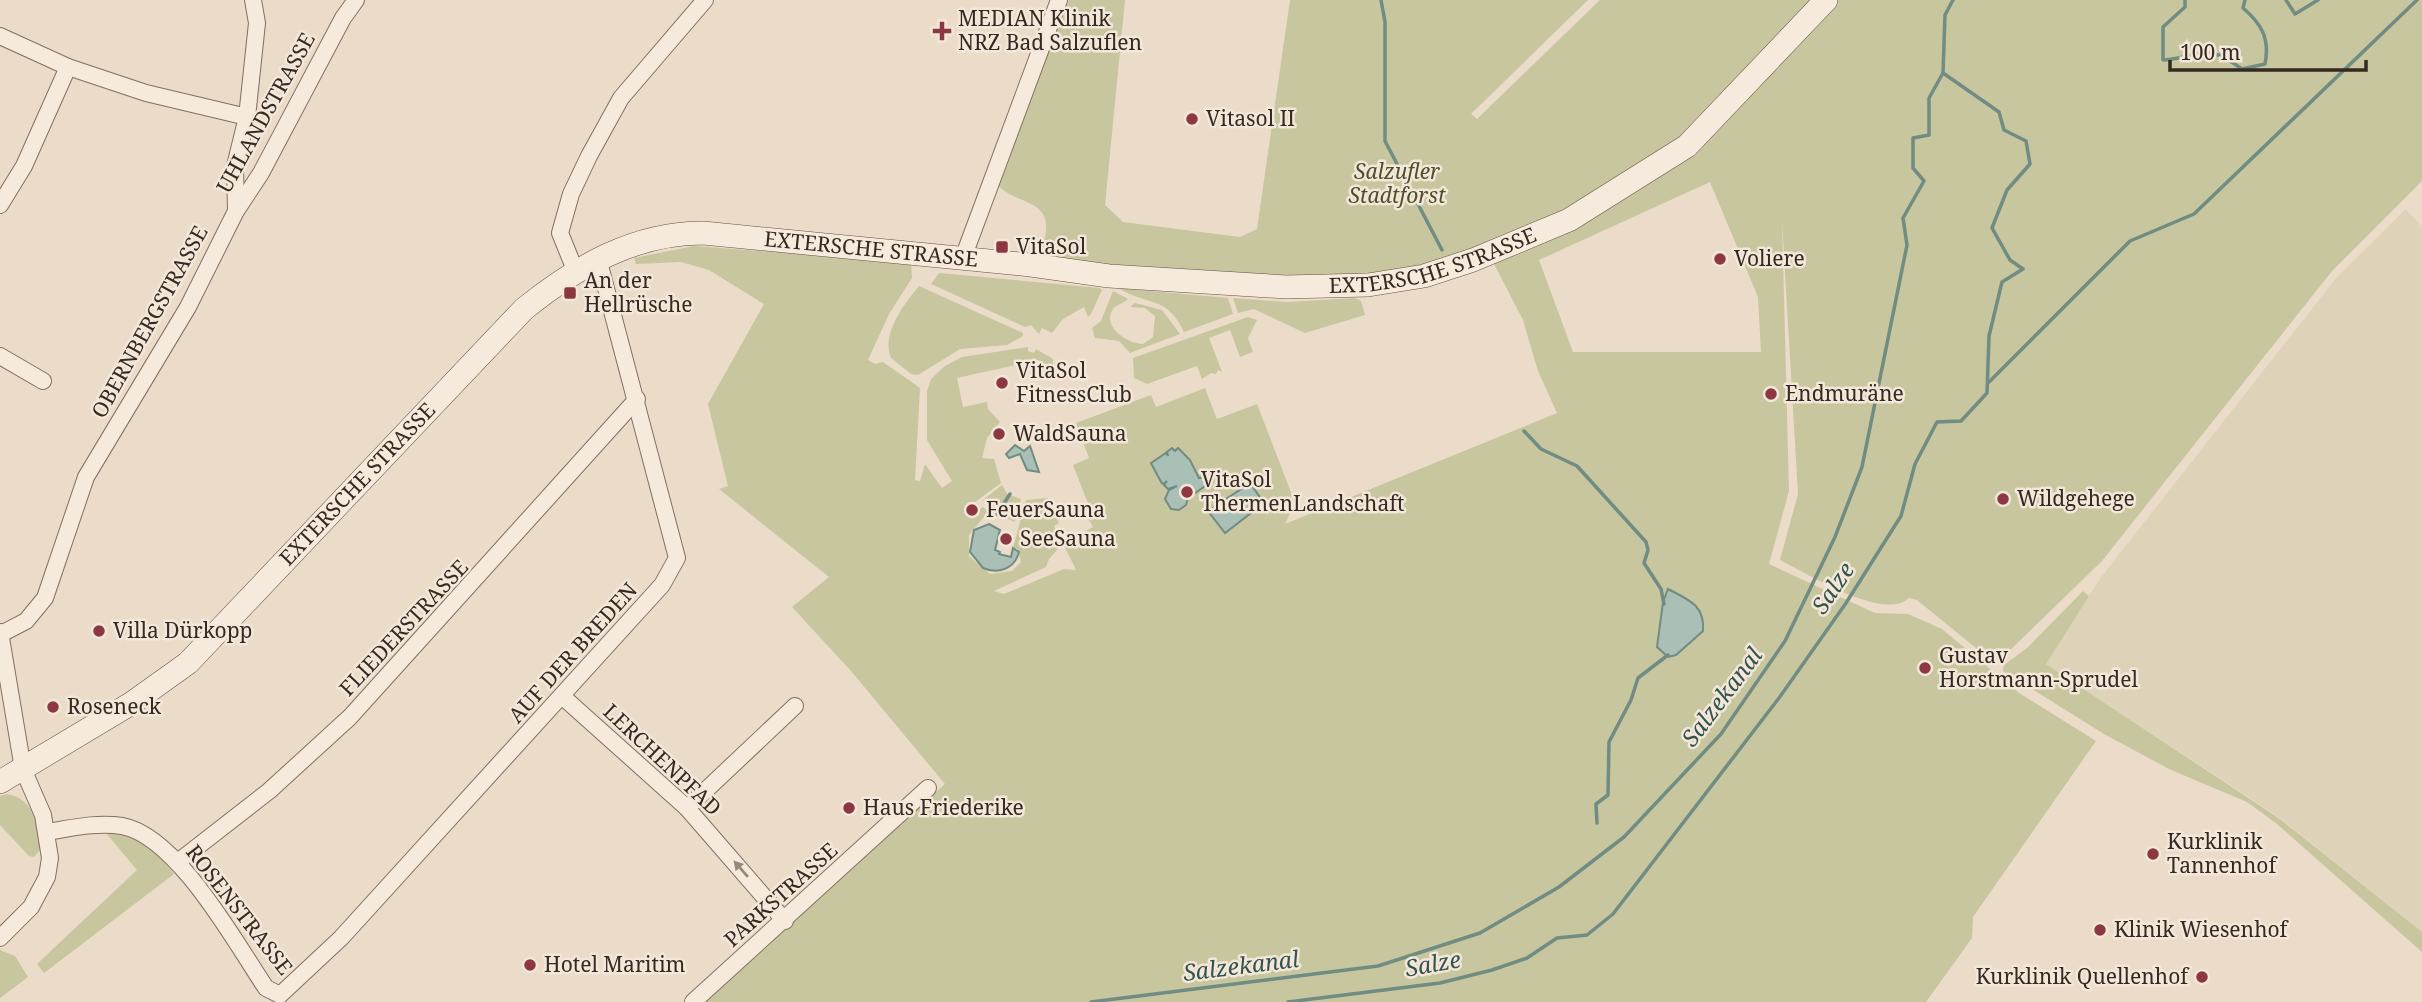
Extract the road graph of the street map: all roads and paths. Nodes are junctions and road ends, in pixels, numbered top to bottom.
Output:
1 (253, 0) edge
2 (356, 0) edge
3 (705, 0) edge
4 (1059, 0) edge
5 (1826, 0) edge
6 (0, 36) edge
7 (68, 67) junction
8 (247, 117) junction
9 (0, 205) edge
10 (236, 211) junction
11 (598, 258) junction
12 (962, 258) junction
13 (575, 270) junction
14 (0, 356) edge
15 (43, 381) dead end
16 (637, 399) junction
17 (1, 633) edge
18 (563, 697) junction
19 (795, 706) dead end
20 (23, 769) junction
21 (0, 782) edge
22 (928, 788) dead end
23 (687, 808) junction
24 (47, 832) junction
25 (178, 861) junction
26 (785, 920) junction
27 (0, 938) edge
28 (280, 995) joint
29 (693, 1002) edge

1 - 8 street, OBERNBERGSTRASSE
2 - 10 street, UHLANDSTRASSE
3 - 13 street
4 - 12 street
5 - 12 main road, EXTERSCHE STRASSE
6 - 7 street
7 - 8 street
7 - 9 street
8 - 10 street, OBERNBERGSTRASSE
10 - 17 street, OBERNBERGSTRASSE
11 - 12 main road, EXTERSCHE STRASSE
11 - 13 main road, EXTERSCHE STRASSE
11 - 16 street, AUF DER BREDEN
13 - 20 main road, EXTERSCHE STRASSE
14 - 15 street
16 - 18 street, AUF DER BREDEN
16 - 25 street, FLIEDERSTRASSE
17 - 20 street
18 - 23 street, LERCHENPFAD
18 - 28 street, AUF DER BREDEN
19 - 23 street
20 - 21 main road, EXTERSCHE STRASSE
20 - 24 street
22 - 26 street, PARKSTRASSE
26 -> 23 street, LERCHENPFAD
24 - 25 street, ROSENSTRASSE
24 - 27 street
25 - 28 street, ROSENSTRASSE
26 - 29 street, PARKSTRASSE

